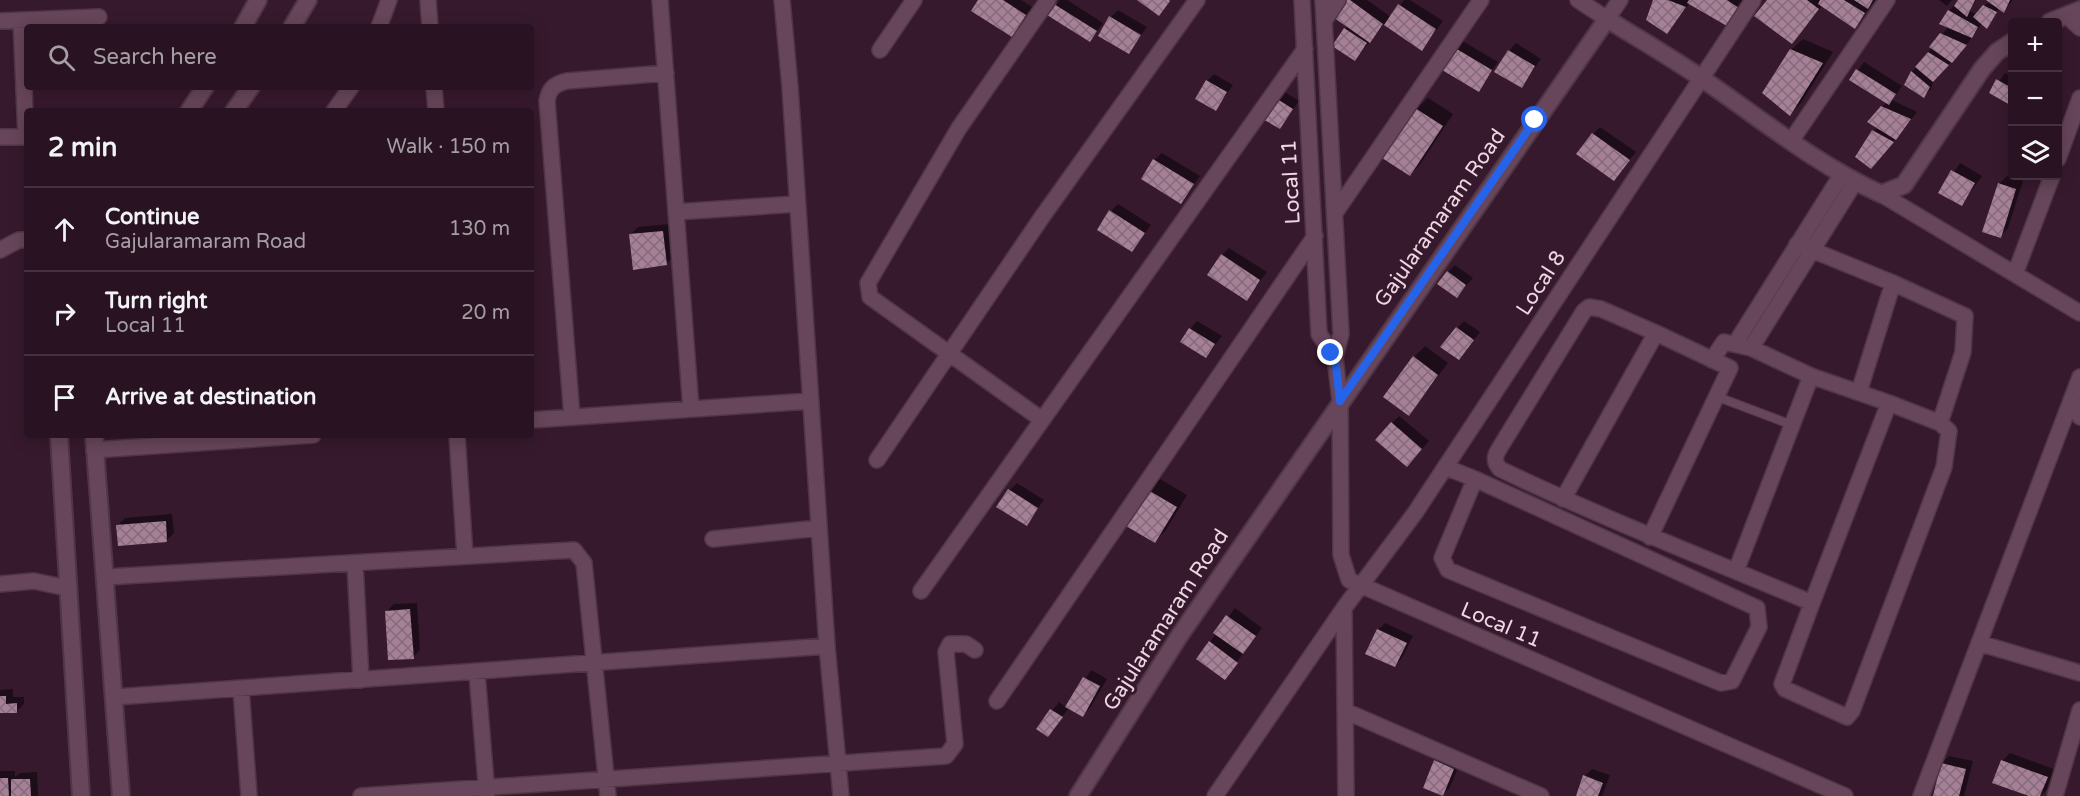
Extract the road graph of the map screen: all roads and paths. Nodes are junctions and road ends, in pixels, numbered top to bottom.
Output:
1 (258, 0) edge
2 (308, 0) edge
3 (388, 0) edge
4 (428, 0) edge
5 (660, 0) edge
6 (782, 0) edge
7 (914, 0) edge
8 (1048, 0) edge
9 (1197, 0) edge
10 (1302, 0) edge
11 (1323, 0) edge
12 (1338, 0) edge
13 (1481, 0) edge
14 (1578, 0) edge
15 (1620, 0) edge
16 (1753, 0) edge
17 (1887, 0) edge
18 (2073, 13) edge
19 (99, 17) dead end
20 (1607, 19) junction
21 (21, 20) junction
22 (0, 21) edge
23 (1324, 21) junction
24 (245, 24) edge
25 (294, 24) edge
26 (380, 24) edge
27 (430, 24) edge
28 (2080, 28) edge
29 (2008, 45) edge
30 (1305, 49) junction
31 (880, 50) dead end
32 (666, 73) junction
33 (24, 78) edge
34 (1702, 79) junction
35 (25, 90) edge
36 (203, 90) edge
37 (249, 90) edge
38 (349, 90) edge
39 (434, 90) edge
40 (2080, 98) edge
41 (26, 108) edge
42 (191, 108) edge
43 (236, 108) edge
44 (336, 108) edge
45 (436, 108) edge
46 (0, 137) edge
47 (24, 137) edge
48 (1791, 141) junction
49 (2062, 148) edge
50 (1333, 177) junction
51 (1848, 178) junction
52 (1312, 179) junction
53 (2050, 180) edge
54 (1881, 194) junction
55 (796, 204) junction
56 (676, 212) junction
57 (1335, 213) junction
58 (1315, 236) junction
59 (24, 240) edge
60 (1804, 248) junction
61 (0, 250) edge
62 (2015, 274) junction
63 (1893, 283) junction
64 (2080, 313) edge
65 (1656, 333) junction
66 (1735, 344) junction
67 (1751, 348) junction
68 (951, 354) junction
69 (1335, 357) junction
70 (1712, 360) junction
71 (1811, 376) junction
72 (2080, 377) edge
73 (1859, 392) junction
74 (1718, 397) junction
75 (2071, 400) junction
76 (810, 401) junction
77 (1340, 401) junction
78 (1889, 403) junction
79 (691, 409) junction
80 (572, 417) junction
81 (2080, 417) edge
82 (1041, 419) junction
83 (534, 420) edge
84 (1940, 423) junction
85 (1793, 426) junction
86 (58, 438) edge
87 (220, 438) edge
88 (457, 438) edge
89 (94, 443) edge
90 (877, 460) dead end
91 (1445, 467) junction
92 (1475, 479) junction
93 (1563, 500) junction
94 (819, 528) junction
95 (1650, 537) junction
96 (713, 539) dead end
97 (465, 556) junction
98 (355, 562) junction
99 (1736, 571) junction
100 (106, 577) junction
101 (0, 584) edge
102 (1360, 587) junction
103 (67, 588) junction
104 (921, 591) dead end
105 (1812, 603) junction
106 (1344, 608) junction
107 (1979, 643) junction
108 (827, 646) junction
109 (975, 650) dead end
110 (595, 663) junction
111 (477, 673) junction
112 (2080, 673) edge
113 (361, 680) junction
114 (241, 689) junction
115 (115, 697) junction
116 (997, 701) dead end
117 (2080, 710) edge
118 (1345, 711) junction
119 (837, 764) junction
120 (607, 788) edge
121 (486, 791) edge
122 (81, 796) edge
123 (121, 796) edge
124 (249, 796) edge
125 (361, 796) edge
126 (842, 796) edge
127 (1078, 796) edge
128 (1215, 796) edge
129 (1346, 796) edge
130 (1541, 796) edge
131 (1845, 796) edge
132 (1921, 796) edge
133 (2055, 796) edge

1 - 24 main road
2 - 25 main road
3 - 26 street
4 - 27 street
5 - 32 street
6 - 55 street
7 - 31 street
8 - 68 street
9 - 68 street
10 - 30 street, Local 11
11 - 23 street, Local 11
12 - 23 street
13 - 57 street
14 - 20 street
15 - 20 street
16 - 34 street, Local 8
17 - 48 street
18 - 28 street
19 - 21 street
20 - 34 main road
20 - 77 main road, Gajularamaram Road
21 - 22 street
21 - 33 street
23 - 50 street, Local 11
29 - 54 main road
30 - 52 street, Local 11
30 - 82 street
32 - 56 street
32 - 80 street
34 - 48 main road
34 - 91 street, Local 8
35 - 41 street
36 - 42 main road
37 - 43 main road
38 - 44 street
39 - 45 street
40 - 49 street
46 - 47 street
48 - 51 main road
50 - 52 street
50 - 57 street, Local 11
51 - 54 main road
51 - 60 street
52 - 58 street, Local 11
53 - 62 street
54 - 62 street
55 - 56 street
55 - 76 street
56 - 79 street
57 - 69 street, Local 11
58 - 69 street, Local 11
58 - 116 street
59 - 61 street
60 - 63 street
60 - 66 street
60 - 67 street
62 - 64 street
63 - 73 street
63 - 84 street
65 - 70 street
65 - 93 street
65 - 93 street
66 - 67 street
66 - 70 street
67 - 71 street
68 - 82 street
68 - 90 street
69 - 77 street, Local 11
70 - 74 street
71 - 73 street
71 - 85 street
72 - 75 street
73 - 78 street
74 - 85 lane
74 - 95 street
75 - 81 street
75 - 107 street
76 - 79 street
76 - 94 street
77 - 102 street, Local 11
77 - 127 main road, Gajularamaram Road
78 - 84 street
78 - 105 street
79 - 80 street
80 - 83 street
82 - 104 street
84 - 105 street
85 - 99 street
86 - 103 main road
87 - 89 street
88 - 97 street
89 - 100 main road
91 - 92 street
91 - 102 street, Local 8
92 - 92 street
93 - 95 street
94 - 96 street
94 - 108 street
95 - 99 street
97 - 98 street
97 - 110 street
98 - 100 street
98 - 113 street
99 - 105 street
100 - 115 main road
101 - 103 street
102 - 106 street, Local 8
102 - 131 street, Local 11
103 - 122 main road
106 - 118 street
106 - 128 street, Local 8
107 - 112 street
107 - 132 street
108 - 110 street
108 - 119 street
109 - 119 street
110 - 111 street
110 - 120 street
111 - 113 street
111 - 121 street
113 - 114 street
114 - 115 street
114 - 124 street
115 - 123 main road
117 - 133 street
118 - 129 street
118 - 130 street
119 - 120 street
119 - 126 street
120 - 121 street
121 - 125 street

